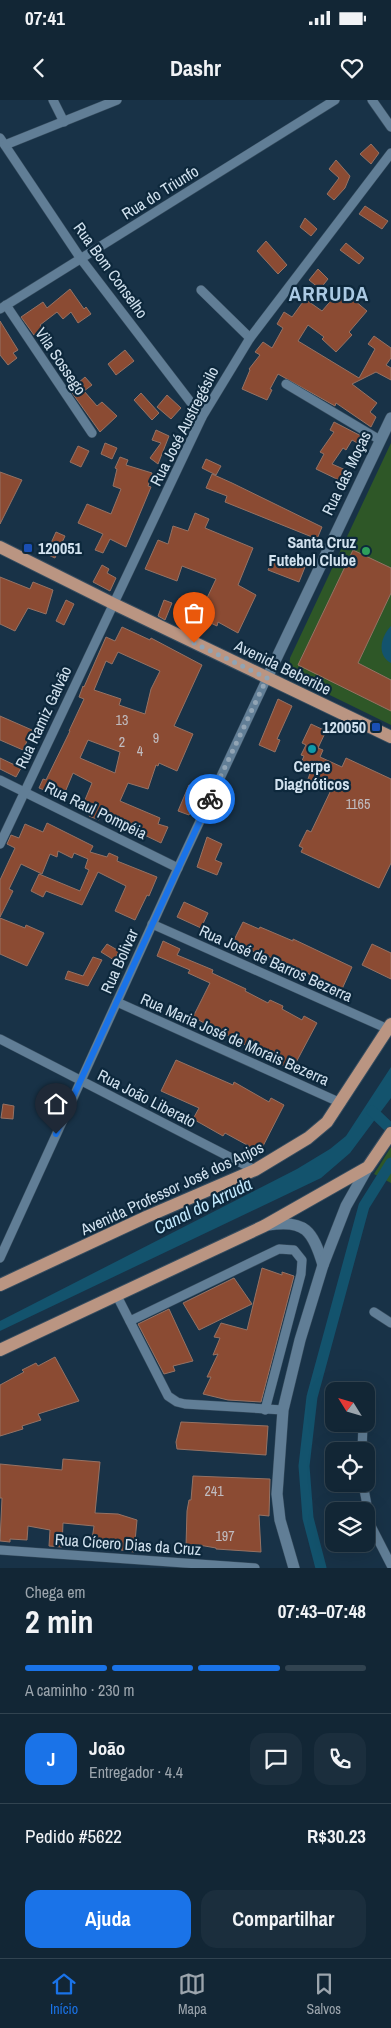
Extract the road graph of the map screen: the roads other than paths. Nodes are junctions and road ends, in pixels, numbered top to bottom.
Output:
1 (53, 100) edge
2 (117, 100) edge
3 (335, 100) edge
4 (372, 100) edge
5 (64, 122) junction
6 (391, 127) edge
7 (2, 142) edge
8 (391, 152) edge
9 (81, 259) junction
10 (201, 290) dead end
11 (3, 307) edge
12 (250, 338) junction
13 (286, 384) dead end
14 (202, 417) junction
15 (391, 418) edge
16 (92, 433) dead end
17 (380, 440) junction
18 (0, 547) edge
19 (114, 604) junction
20 (267, 678) junction
21 (391, 737) edge
22 (0, 780) edge
23 (25, 792) junction
24 (0, 844) edge
25 (178, 868) junction
26 (152, 924) junction
27 (117, 1002) junction
28 (389, 1026) edge
29 (0, 1039) edge
30 (80, 1081) junction
31 (341, 1103) junction
32 (391, 1134) edge
33 (368, 1167) junction
34 (255, 1170) junction
35 (264, 1226) junction
36 (0, 1258) edge
37 (323, 1265) junction
38 (0, 1286) edge
39 (117, 1296) junction
40 (374, 1312) dead end
41 (130, 1321) junction
42 (391, 1323) edge
43 (0, 1350) edge
44 (265, 1410) junction
45 (283, 1410) junction
46 (365, 1492) edge
47 (0, 1550) edge
48 (188, 1565) edge
49 (391, 1565) edge
50 (255, 1568) edge
51 (294, 1568) edge

1 - 5 street
2 - 5 street
3 - 9 street, Rua do Triunfo
4 - 6 street
5 - 7 street
7 - 9 street, Rua Bom Conselho
8 - 12 street, Rua José Austregésilo
9 - 11 street, Rua do Triunfo
9 - 14 street, Rua Bom Conselho
10 - 12 street
11 - 16 street, Vila Sossego
12 - 14 street, Rua José Austregésilo
13 - 17 street
14 - 19 street, Rua José Austregésilo
15 - 17 street, Rua das Moças
17 - 20 street, Rua das Moças
18 - 19 main road, Avenida Beberibe
19 - 20 main road, Avenida Beberibe
19 - 23 street, Rua Ramiz Galvão
20 - 21 main road, Avenida Beberibe
20 - 25 street, Rua Bolivar
22 - 23 street, Rua Raul Pompéia
23 - 24 street, Rua Ramiz Galvão
23 - 25 street, Rua Raul Pompéia
25 - 26 street, Rua Bolivar
26 - 27 street, Rua Bolivar
26 - 28 street, Rua José de Barros Bezerra
27 - 30 street, Rua Bolivar
27 - 31 street, Rua Maria José de Morais Bezerra
28 - 31 main road, Avenida Professor José dos Anjos
29 - 30 street, Rua João Liberato
30 - 34 street, Rua João Liberato
30 - 36 street, Rua Bolivar
31 - 34 main road, Avenida Professor José dos Anjos
32 - 33 main road
33 - 35 main road
33 - 37 street
34 - 38 main road, Avenida Professor José dos Anjos
35 - 37 street
35 - 39 main road
37 - 45 street
39 - 41 street
39 - 43 main road
40 - 42 street
41 - 44 street
41 - 44 street
44 - 45 street
45 - 51 street
46 - 49 street
47 - 48 street, Rua Cícero Dias da Cruz
48 - 50 street, Rua Cícero Dias da Cruz

